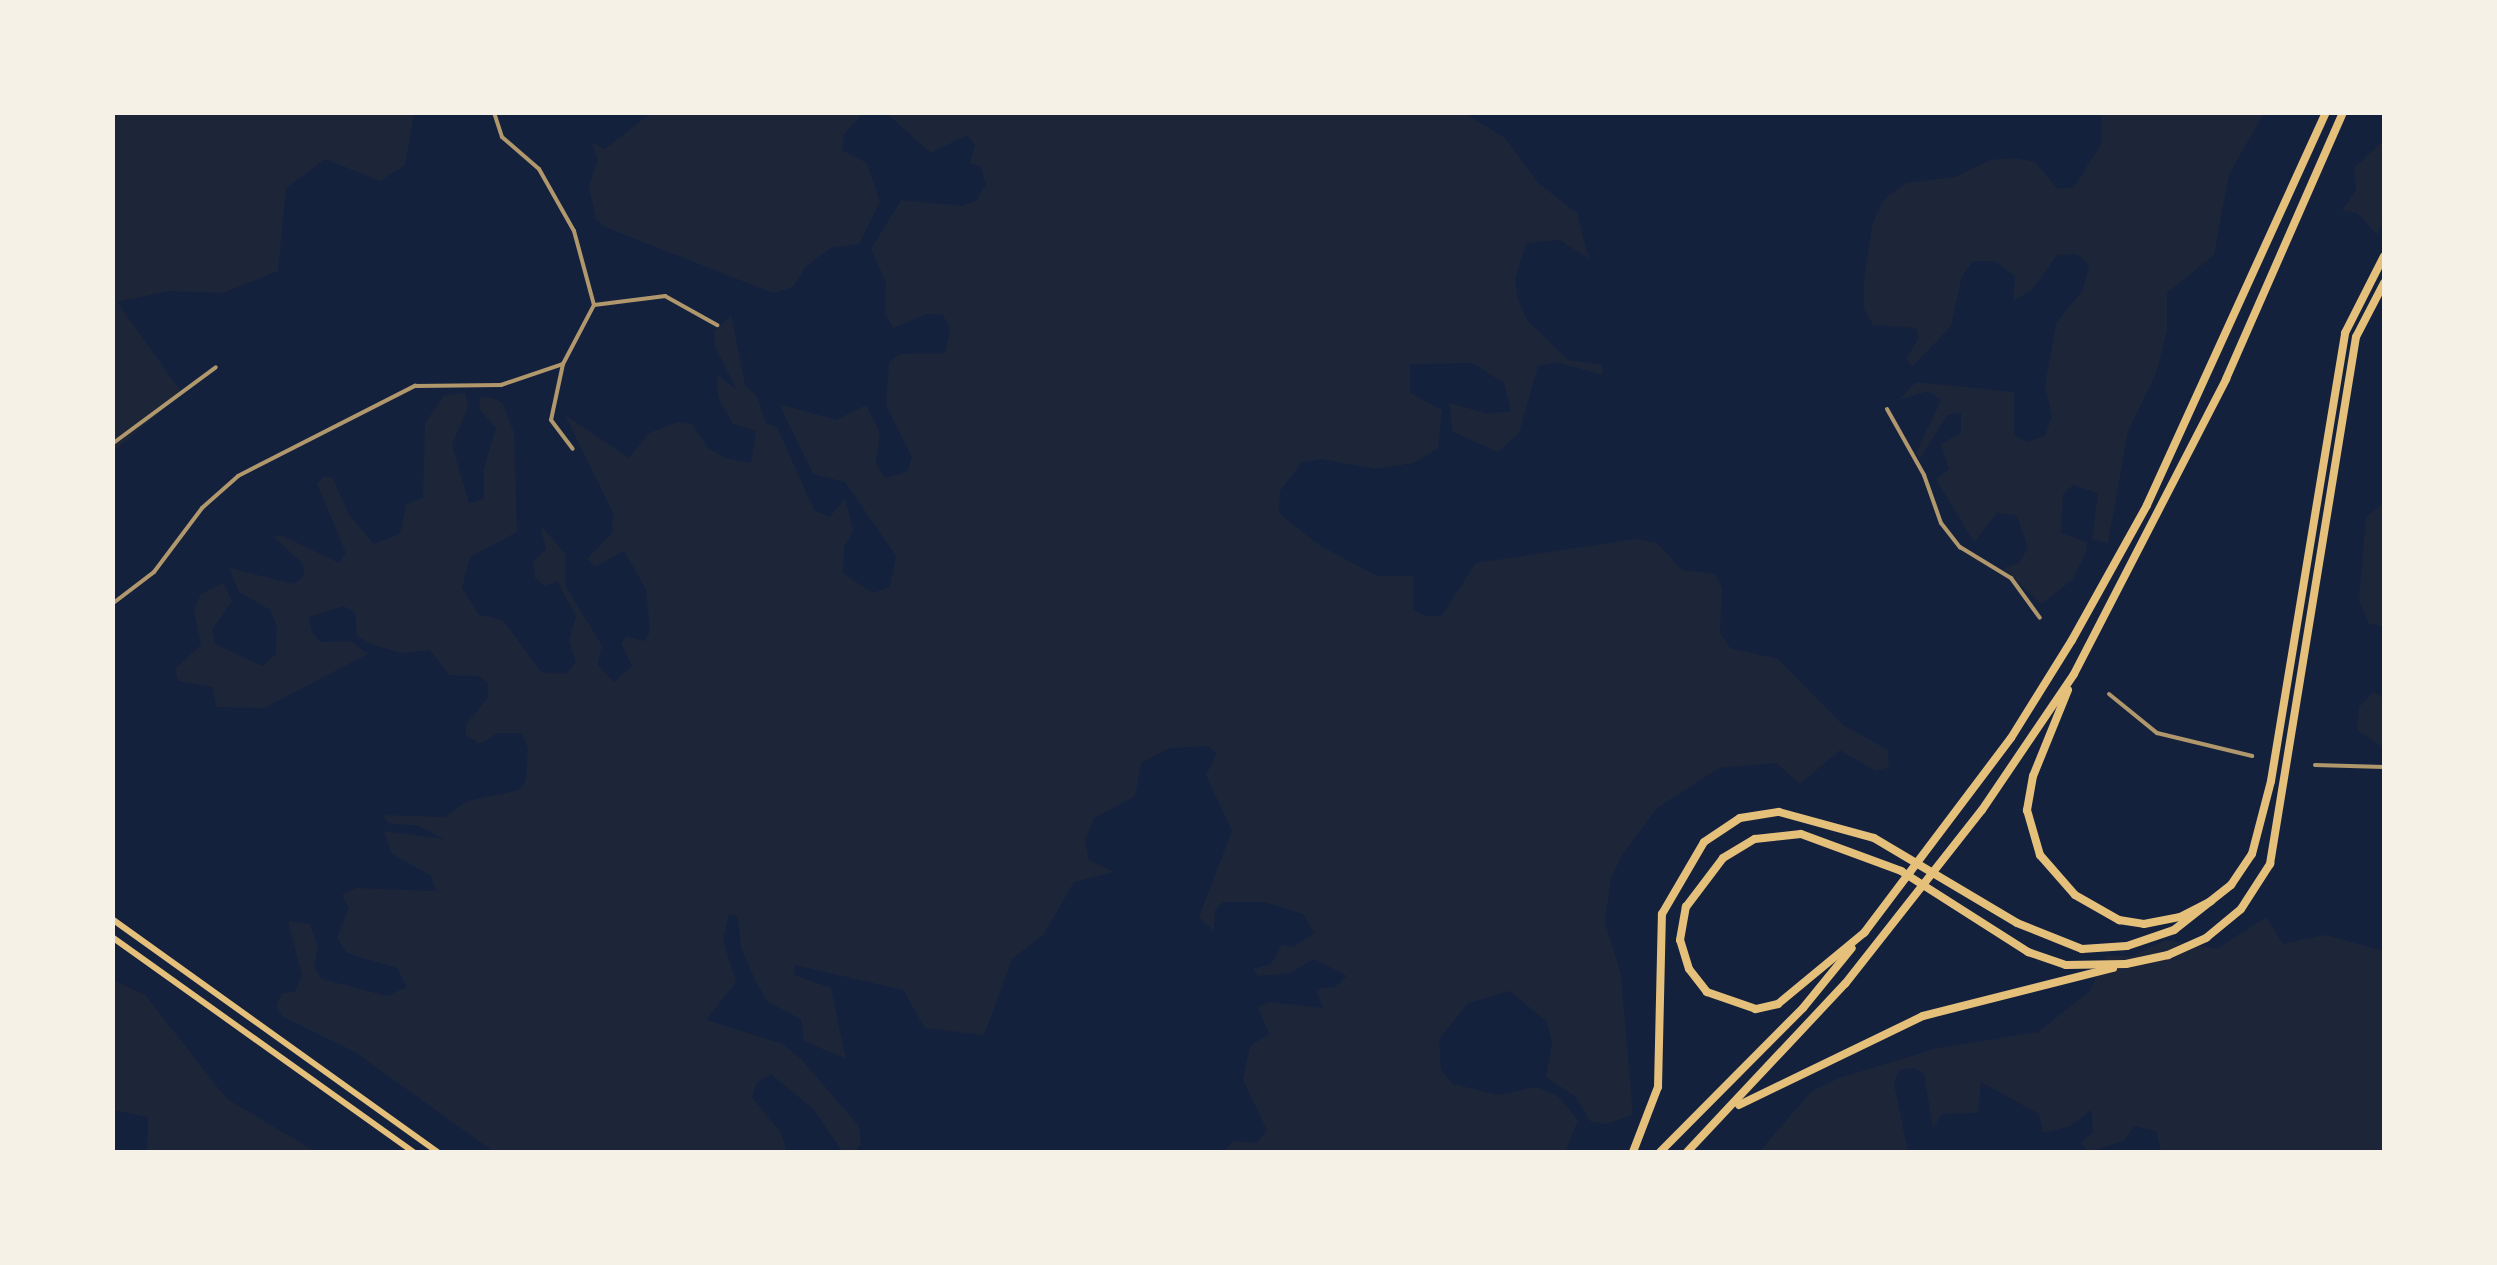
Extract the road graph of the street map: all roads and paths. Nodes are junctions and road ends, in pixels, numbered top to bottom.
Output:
1 (494, 112) edge
2 (2326, 112) edge
3 (2343, 112) edge
4 (2384, 256) edge
5 (2384, 283) edge
6 (594, 305) junction
7 (717, 325) dead end
8 (563, 364) junction
9 (216, 368) dead end
10 (1888, 409) dead end
11 (112, 444) edge
12 (573, 448) dead end
13 (112, 604) edge
14 (2040, 618) dead end
15 (2074, 674) junction
16 (2109, 694) dead end
17 (2252, 756) dead end
18 (2315, 765) dead end
19 (2384, 767) edge
20 (2220, 897) junction
21 (112, 919) edge
22 (1866, 932) junction
23 (112, 937) edge
24 (2126, 964) junction
25 (1730, 1110) junction
26 (413, 1152) edge
27 (438, 1152) edge
28 (1633, 1152) edge
29 (1660, 1152) edge
30 (1687, 1152) edge

1 - 6 street
2 - 22 highway
3 - 15 highway
4 - 20 highway
5 - 24 highway
6 - 7 street
6 - 8 street
8 - 12 street
8 - 13 street
9 - 11 street
10 - 14 street
15 - 20 highway
15 - 25 highway
16 - 17 street
18 - 19 street
20 - 28 highway
21 - 27 highway
22 - 24 highway
22 - 29 highway
23 - 26 highway
24 - 25 highway
25 - 30 highway

